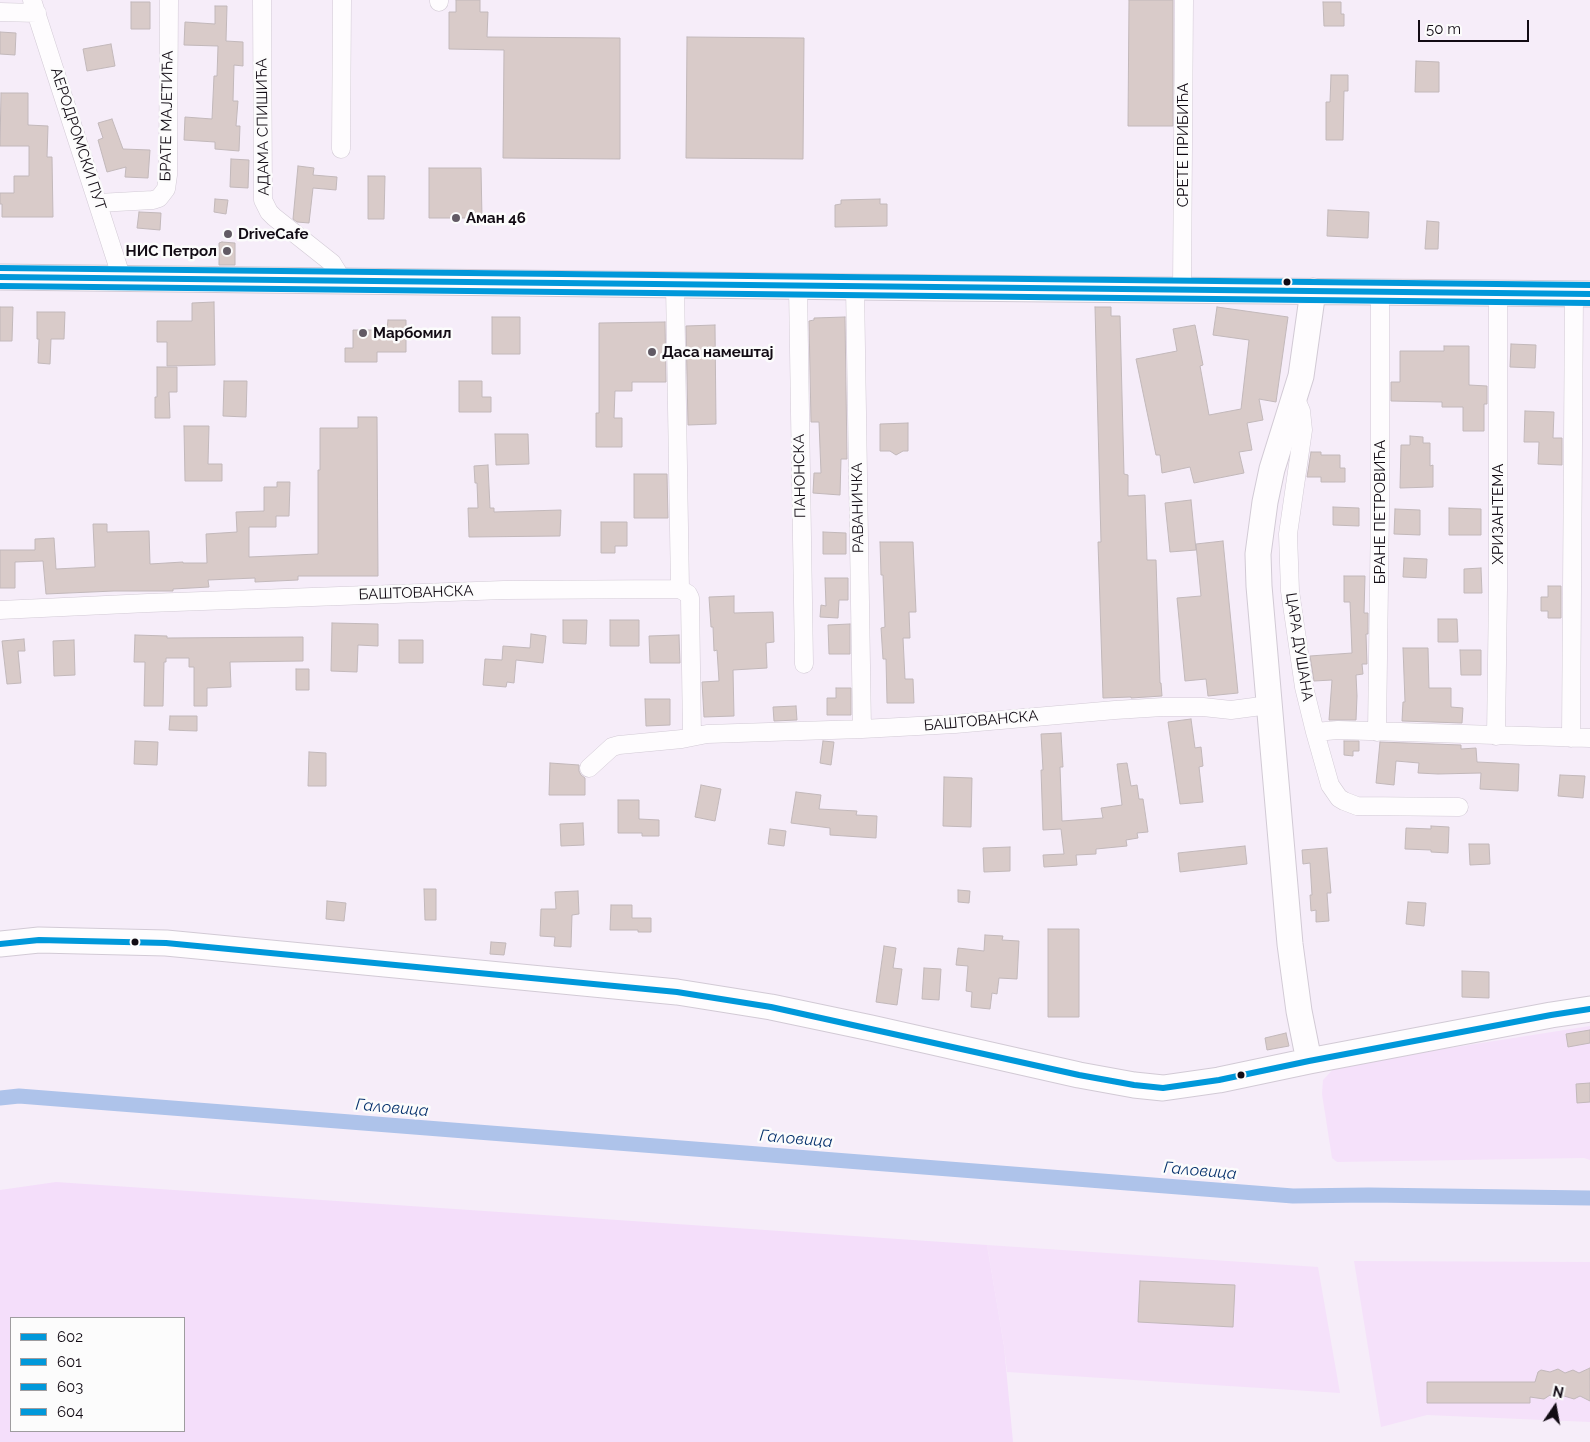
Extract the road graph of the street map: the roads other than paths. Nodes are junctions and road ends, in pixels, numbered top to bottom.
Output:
1 (169, 0) edge
2 (262, 0) edge
3 (342, 0) edge
4 (1184, 0) edge
5 (34, 6) edge
6 (0, 12) edge
7 (341, 149) dead end
8 (98, 203) junction
9 (0, 277) edge
10 (122, 279) junction
11 (341, 281) junction
12 (674, 285) junction
13 (798, 287) junction
14 (855, 287) junction
15 (1182, 290) junction
16 (1313, 291) junction
17 (1380, 291) junction
18 (1498, 293) junction
19 (1582, 294) edge
20 (1295, 398) junction
21 (680, 589) junction
22 (0, 610) edge
23 (804, 664) dead end
24 (1266, 706) junction
25 (862, 729) junction
26 (1315, 732) junction
27 (1377, 732) junction
28 (692, 736) junction
29 (1496, 736) junction
30 (1571, 738) junction
31 (1590, 738) edge
32 (589, 768) dead end
33 (1458, 806) dead end
34 (0, 944) edge
35 (1590, 1009) edge
36 (1309, 1061) junction

1 - 8 street, БРАТЕ МАЈЕТИЋА
2 - 11 street, АДАМА СПИШИЋА
3 - 7 street
4 - 15 street, СРЕТЕ ПРИБИЋА
5 - 6 street
5 - 8 street, АЕРОДРОМСКИ ПУТ
8 - 10 street, АЕРОДРОМСКИ ПУТ
9 - 10 street
10 - 11 street
11 - 12 street
12 - 13 street
12 - 21 street
13 - 14 street
13 - 23 street, ПАНОНСКА
14 - 15 street
14 - 25 street, РАВАНИЧКА
15 - 16 street
16 - 17 street
16 - 20 street
17 - 18 street
17 - 27 street, БРАНЕ ПЕТРОВИЋА
18 - 19 street
18 - 29 street, ХРИЗАНТЕМА
19 - 30 street
20 - 24 street
20 - 26 street, ЦАРА ДУШАНА
21 - 22 street, БАШТОВАНСКА
21 - 28 street
24 - 25 street, БАШТОВАНСКА
24 - 36 street
25 - 28 street, БАШТОВАНСКА
26 - 27 street
26 - 33 street, ЦАРА ДУШАНА
27 - 29 street
28 - 32 street, БАШТОВАНСКА
29 - 30 street
30 - 31 street
34 - 36 street
35 - 36 street

